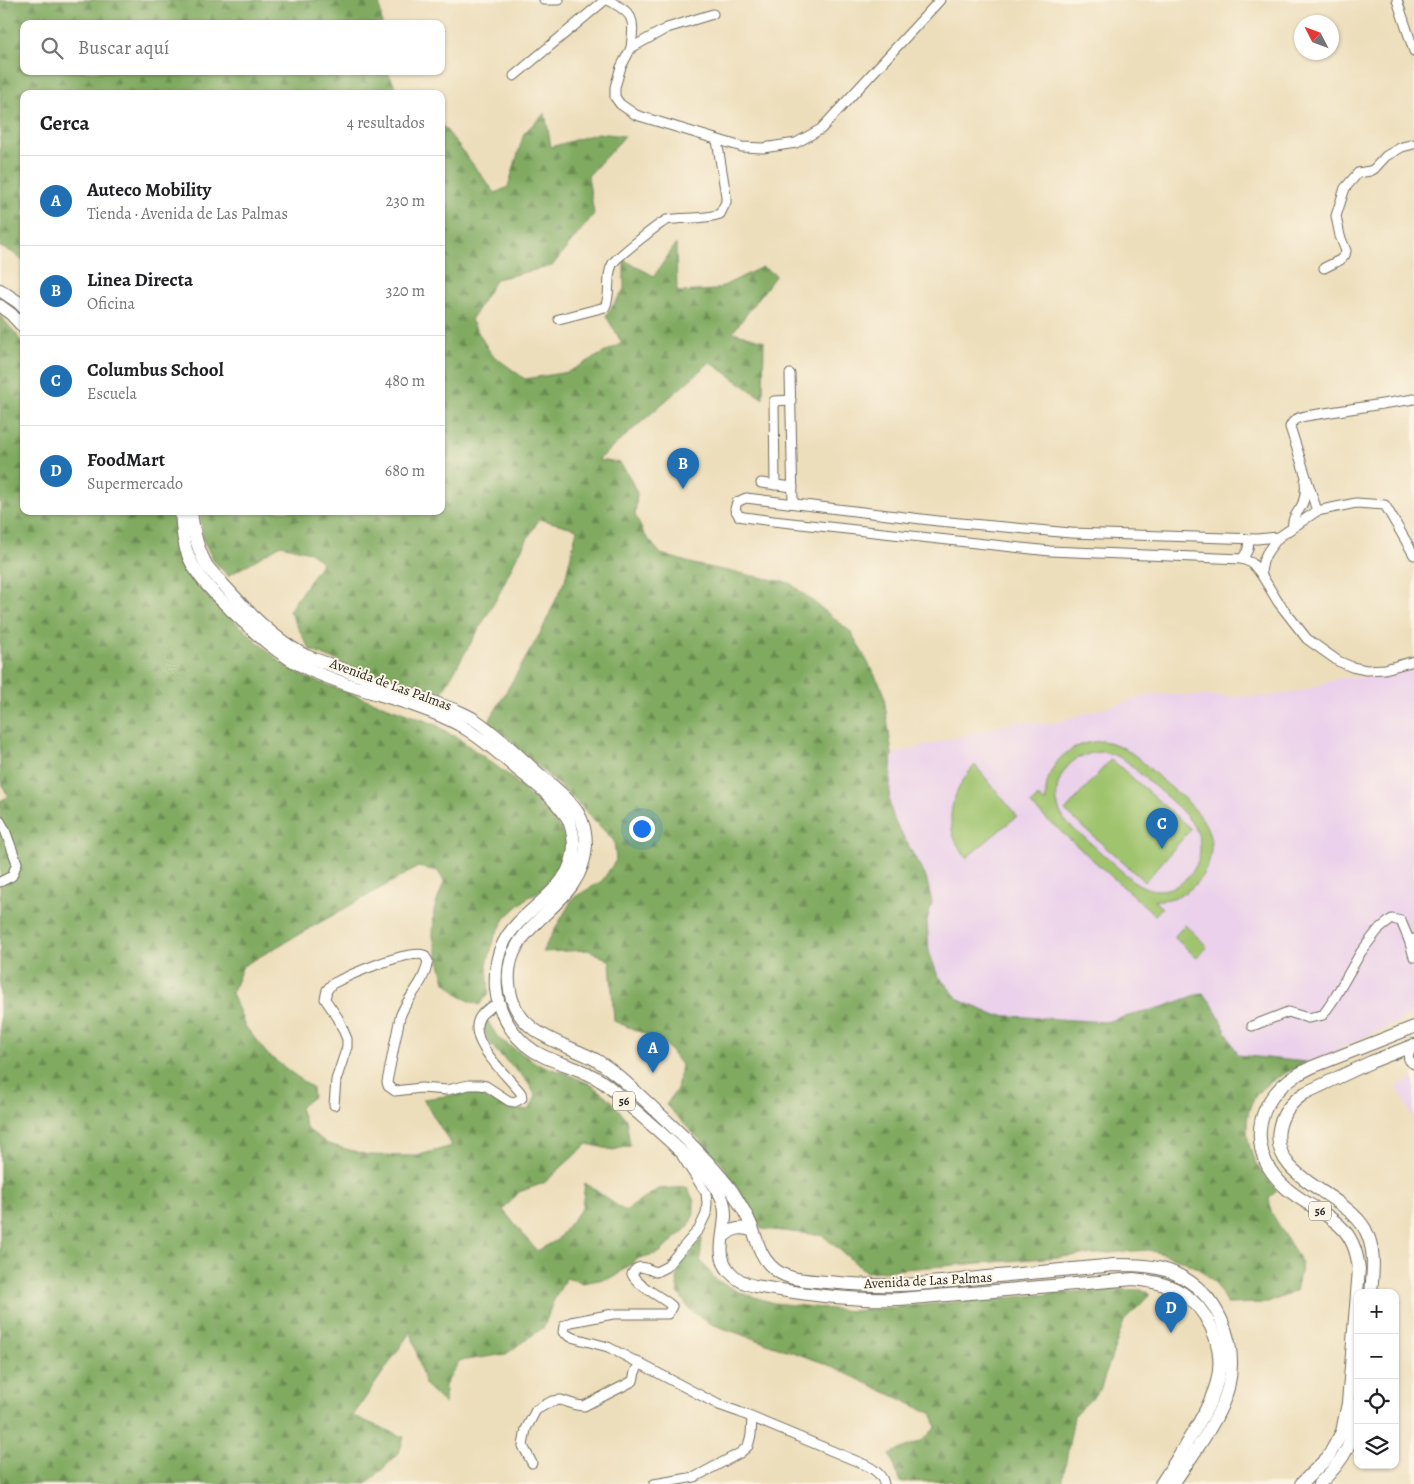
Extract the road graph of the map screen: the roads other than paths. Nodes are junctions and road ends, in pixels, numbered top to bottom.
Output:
1 (544, 0) edge
2 (558, 0) edge
3 (606, 0) edge
4 (940, 0) edge
5 (1397, 0) edge
6 (713, 14) dead end
7 (631, 48) junction
8 (1414, 51) edge
9 (514, 76) dead end
10 (717, 140) junction
11 (1414, 144) edge
12 (1324, 268) dead end
13 (0, 290) edge
14 (20, 304) edge
15 (0, 306) edge
16 (559, 319) dead end
17 (20, 324) edge
18 (790, 374) dead end
19 (791, 400) junction
20 (1414, 400) edge
21 (1303, 471) junction
22 (761, 483) dead end
23 (775, 485) junction
24 (793, 487) junction
25 (793, 503) junction
26 (1317, 511) junction
27 (181, 515) edge
28 (191, 515) edge
29 (1294, 527) junction
30 (1279, 537) junction
31 (1248, 539) junction
32 (1414, 555) edge
33 (1242, 559) junction
34 (1261, 574) junction
35 (1414, 661) edge
36 (0, 822) edge
37 (0, 882) edge
38 (1411, 939) edge
39 (1414, 957) edge
40 (500, 1003) junction
41 (1252, 1026) dead end
42 (1414, 1027) edge
43 (1414, 1046) edge
44 (1414, 1064) edge
45 (334, 1105) dead end
46 (676, 1147) junction
47 (753, 1231) junction
48 (723, 1237) junction
49 (768, 1264) junction
50 (755, 1286) junction
51 (1371, 1289) edge
52 (640, 1363) junction
53 (752, 1418) junction
54 (1355, 1424) edge
55 (532, 1463) dead end
56 (878, 1474) junction
57 (654, 1484) edge
58 (877, 1484) edge
59 (884, 1484) edge
60 (1161, 1484) edge
61 (1173, 1484) edge
62 (1301, 1484) edge
63 (1319, 1484) edge

1 - 2 street
3 - 7 street
3 - 9 street
4 - 10 street
5 - 8 street
6 - 7 street
7 - 10 street
10 - 16 street
11 - 12 street
13 - 14 main road
15 - 17 main road
18 - 19 street
19 - 23 street
19 - 24 street
20 - 21 street
21 - 26 street
21 - 29 street
22 - 23 street
23 - 24 street
24 - 25 street
25 - 31 street
25 - 33 street
26 - 29 street
26 - 32 street
27 - 40 main road, Avenida de Las Palmas / 56
28 - 47 main road, Avenida de Las Palmas / 56
29 - 30 street
30 - 31 street
30 - 34 street
31 - 33 street
33 - 34 street
34 - 35 street
36 - 37 street
38 - 39 street
38 - 41 street
40 - 45 street
40 - 46 main road, Avenida de Las Palmas / 56
42 - 62 main road, 56
43 - 44 street
43 - 51 main road, 56
46 - 48 main road, Avenida de Las Palmas / 56
46 - 52 street
47 - 48 main road
47 - 49 main road, Avenida de Las Palmas / 56
48 - 50 main road, Avenida de Las Palmas / 56
49 - 50 main road
49 - 61 main road, Avenida de Las Palmas
50 - 60 main road, Avenida de Las Palmas / 56
52 - 53 street
52 - 55 street
53 - 56 street
53 - 57 street
54 - 63 main road
56 - 58 street
56 - 59 street

